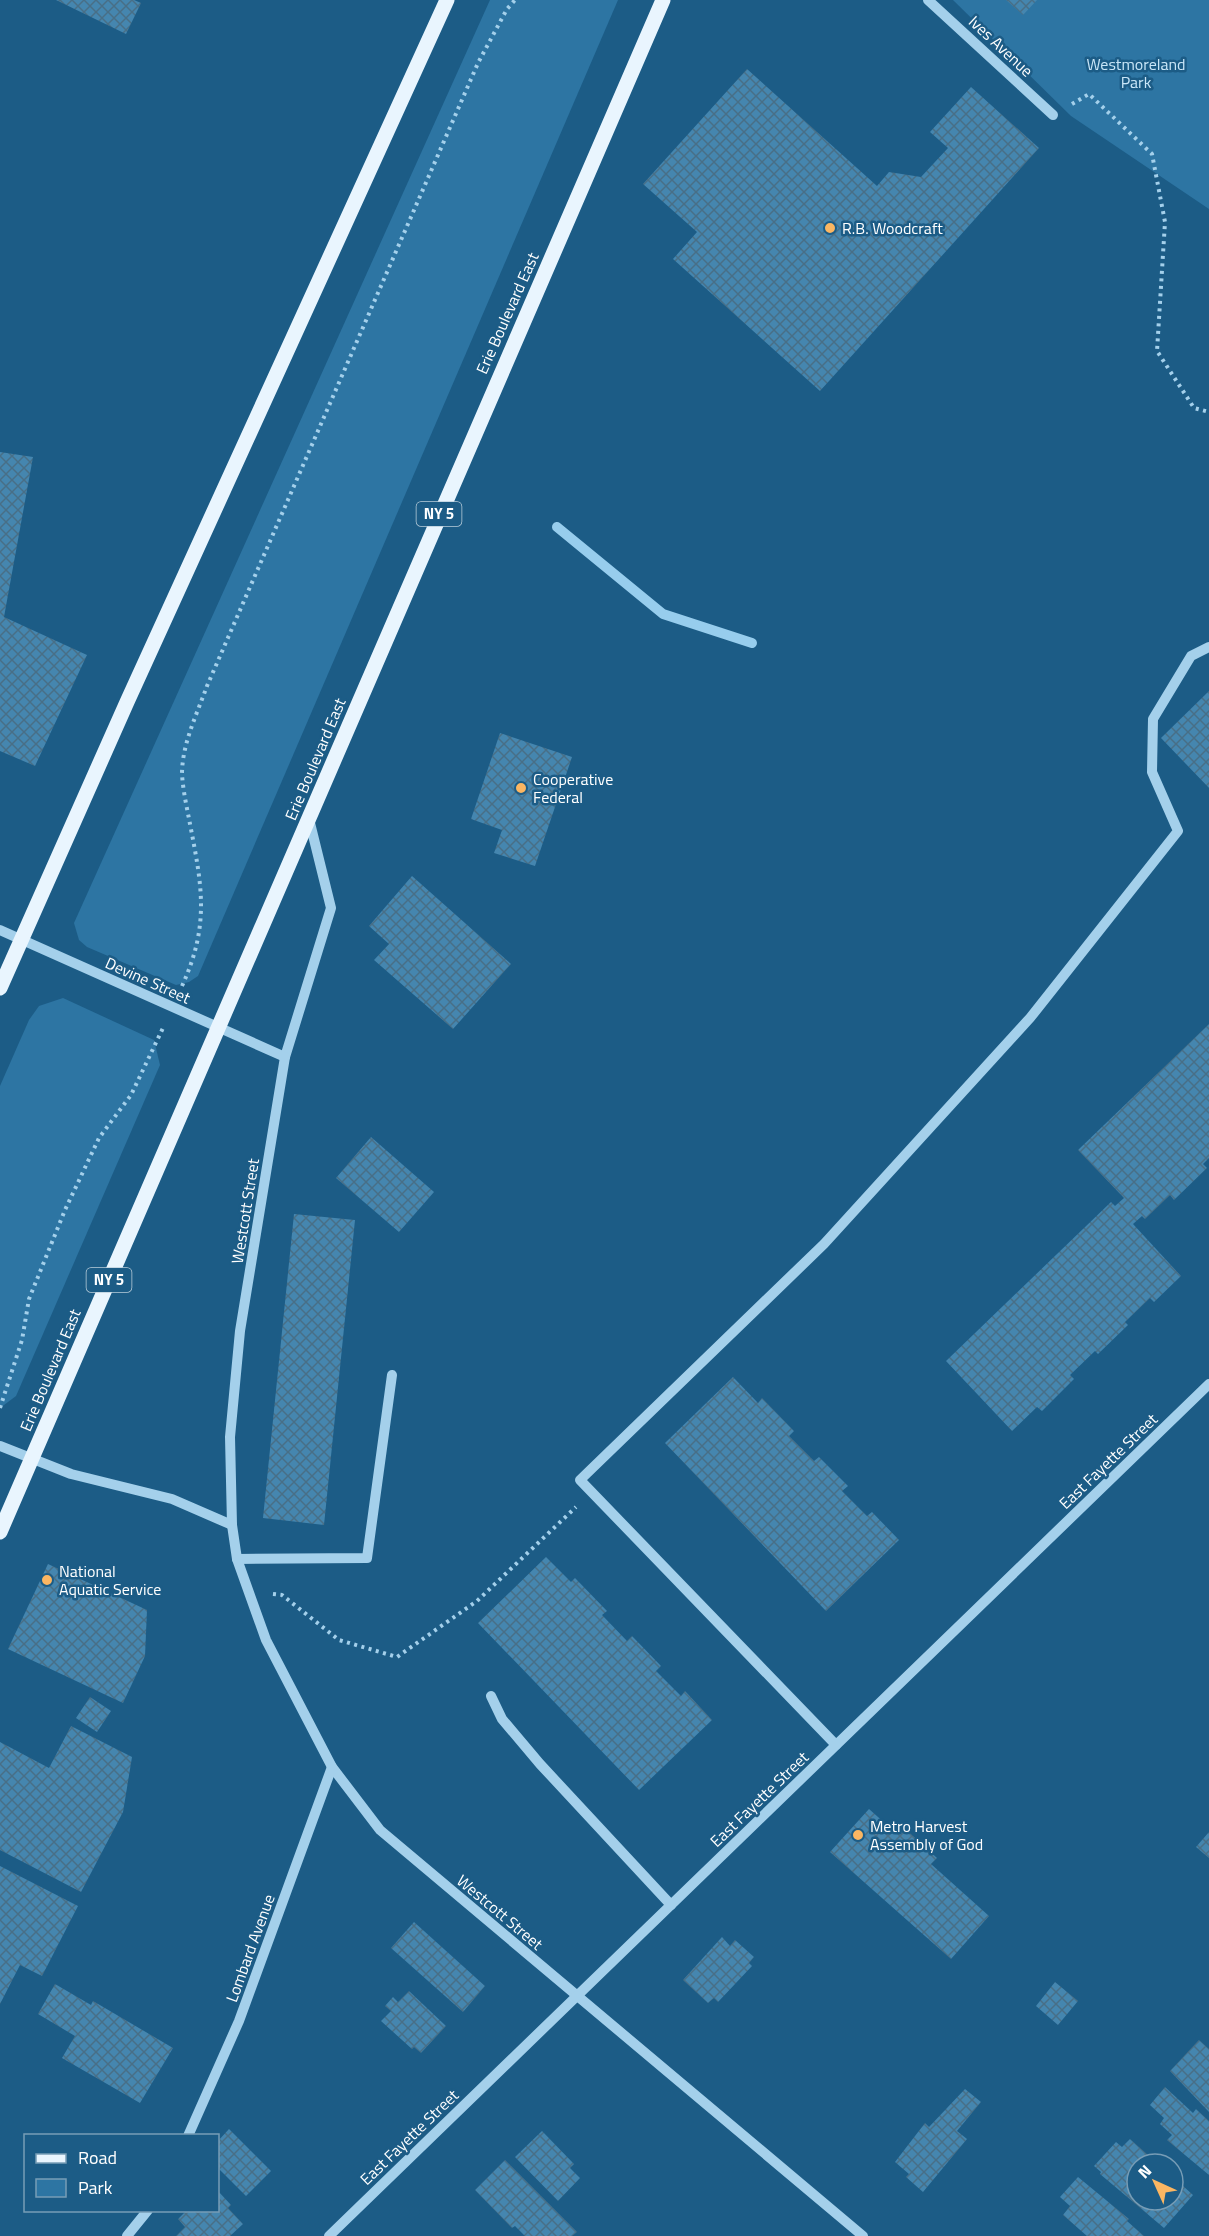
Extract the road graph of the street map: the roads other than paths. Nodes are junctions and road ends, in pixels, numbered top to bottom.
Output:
1 (447, 0) edge
2 (663, 0) edge
3 (928, 0) edge
4 (1053, 115) road end
5 (1209, 647) edge
6 (309, 819) junction
7 (0, 930) edge
8 (22, 939) junction
9 (0, 988) edge
10 (217, 1027) junction
11 (285, 1057) junction
12 (392, 1375) dead end
13 (1209, 1384) edge
14 (0, 1446) edge
15 (31, 1460) junction
16 (232, 1526) junction
17 (0, 1532) edge
18 (237, 1559) junction
19 (491, 1696) dead end
20 (836, 1745) junction
21 (332, 1767) junction
22 (671, 1905) junction
23 (577, 1996) junction
24 (189, 2134) edge
25 (147, 2212) edge
26 (128, 2236) edge
27 (329, 2236) edge
28 (863, 2236) edge

1 - 8 main road
2 - 6 main road, Erie Boulevard East / NY 5
3 - 4 street, Ives Avenue
5 - 20 street
6 - 10 main road, Erie Boulevard East / NY 5
6 - 11 street, Westcott Street
7 - 8 street, Devine Street
8 - 9 main road
8 - 10 street, Devine Street
10 - 11 street, Devine Street
10 - 15 main road, Erie Boulevard East / NY 5
11 - 16 street, Westcott Street
12 - 18 street
13 - 20 street, East Fayette Street
14 - 15 street
15 - 16 street
15 - 17 main road, Erie Boulevard East / NY 5
16 - 18 street, Westcott Street
18 - 21 street, Westcott Street
19 - 22 street
20 - 22 street, East Fayette Street
21 - 23 street, Westcott Street
21 - 24 street, Lombard Avenue
22 - 23 street, East Fayette Street
23 - 27 street, East Fayette Street
23 - 28 street, Westcott Street
25 - 26 street

